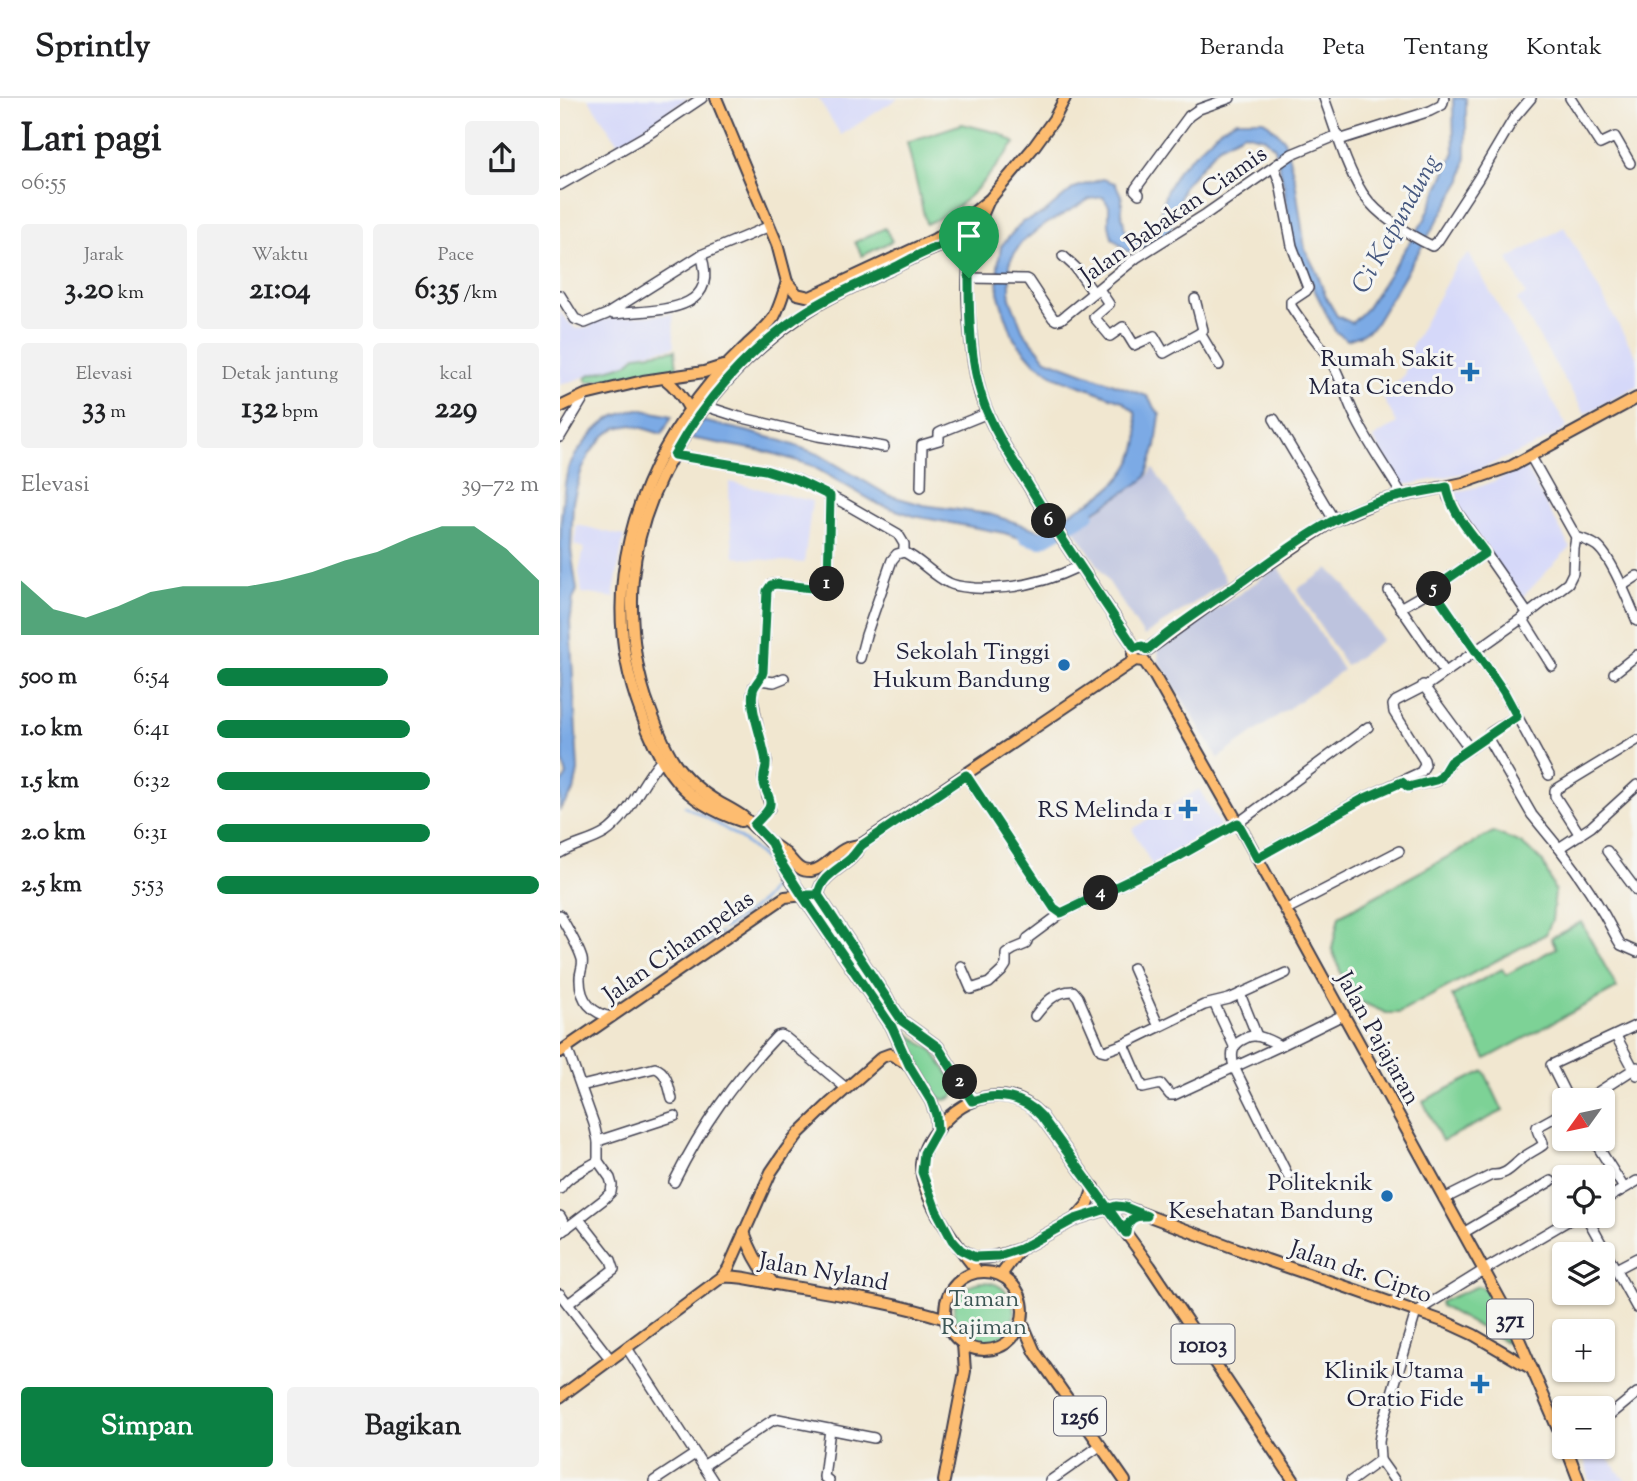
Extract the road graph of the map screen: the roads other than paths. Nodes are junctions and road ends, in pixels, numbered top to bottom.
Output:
1 (702, 98) edge
2 (716, 98) edge
3 (1065, 98) edge
4 (1230, 98) edge
5 (1324, 98) edge
6 (1444, 98) edge
7 (1531, 98) edge
8 (1570, 98) edge
9 (1339, 137) junction
10 (1630, 163) dead end
11 (1274, 167) junction
12 (560, 185) edge
13 (1139, 194) dead end
14 (990, 199) junction
15 (770, 226) junction
16 (701, 256) junction
17 (1063, 256) dead end
18 (970, 259) junction
19 (969, 278) junction
20 (787, 282) junction
21 (1096, 291) junction
22 (560, 295) edge
23 (1195, 299) dead end
24 (607, 314) junction
25 (1200, 333) junction
26 (751, 348) junction
27 (726, 365) junction
28 (1219, 365) dead end
29 (664, 378) junction
30 (585, 394) junction
31 (1637, 398) edge
32 (560, 407) edge
33 (695, 411) junction
34 (988, 413) junction
35 (1274, 419) dead end
36 (560, 437) edge
37 (674, 447) junction
38 (884, 447) dead end
39 (1531, 457) junction
40 (921, 487) dead end
41 (1447, 487) junction
42 (1402, 495) junction
43 (830, 496) junction
44 (1334, 520) junction
45 (1576, 537) junction
46 (904, 552) junction
47 (1485, 553) junction
48 (630, 564) junction
49 (1080, 566) junction
50 (1637, 576) edge
51 (1622, 586) junction
52 (1433, 589) junction
53 (1389, 591) dead end
54 (1400, 608) junction
55 (1525, 616) junction
56 (1637, 621) edge
57 (1135, 648) junction
58 (1147, 650) junction
59 (1475, 650) junction
60 (1637, 655) edge
61 (860, 658) dead end
62 (1139, 661) junction
63 (1552, 666) dead end
64 (1445, 672) junction
65 (1614, 673) dead end
66 (784, 678) dead end
67 (760, 681) junction
68 (1423, 685) junction
69 (1517, 716) junction
70 (1368, 727) dead end
71 (1487, 737) junction
72 (1637, 740) edge
73 (1470, 748) junction
74 (661, 760) junction
75 (966, 775) junction
76 (1549, 775) dead end
77 (1402, 782) junction
78 (1637, 785) edge
79 (1238, 823) junction
80 (754, 825) junction
81 (1580, 835) junction
82 (771, 843) junction
83 (862, 845) junction
84 (1559, 848) junction
85 (1607, 850) dead end
86 (562, 851) edge
87 (1399, 851) dead end
88 (1257, 858) junction
89 (789, 875) junction
90 (1637, 891) edge
91 (802, 895) junction
92 (818, 895) junction
93 (785, 897) junction
94 (1285, 910) junction
95 (1057, 911) junction
96 (560, 915) edge
97 (1637, 951) edge
98 (961, 966) dead end
99 (1133, 968) dead end
100 (1286, 973) dead end
101 (1240, 994) junction
102 (1214, 1003) junction
103 (1343, 1015) junction
104 (1035, 1016) dead end
105 (607, 1017) junction
106 (1637, 1024) edge
107 (1158, 1027) junction
108 (1256, 1036) junction
109 (1615, 1036) junction
110 (1124, 1044) junction
111 (1234, 1046) junction
112 (1280, 1046) junction
113 (563, 1050) edge
114 (909, 1065) junction
115 (1234, 1067) junction
116 (1636, 1070) edge
117 (581, 1086) junction
118 (846, 1088) junction
119 (1562, 1088) edge
120 (1606, 1088) edge
121 (965, 1090) junction
122 (672, 1099) dead end
123 (931, 1101) junction
124 (972, 1101) junction
125 (675, 1116) dead end
126 (1552, 1119) edge
127 (937, 1130) junction
128 (598, 1141) junction
129 (1601, 1152) edge
130 (598, 1161) junction
131 (1288, 1176) dead end
132 (1551, 1181) dead end
133 (1637, 1181) edge
134 (674, 1182) dead end
135 (1094, 1188) junction
136 (1624, 1188) junction
137 (560, 1189) edge
138 (1615, 1194) edge
139 (1444, 1199) junction
140 (1109, 1209) junction
141 (560, 1216) edge
142 (1147, 1216) junction
143 (579, 1219) junction
144 (1075, 1219) junction
145 (1556, 1228) edge
146 (1593, 1228) edge
147 (564, 1231) edge
148 (744, 1232) junction
149 (1126, 1233) junction
150 (1463, 1233) junction
151 (952, 1240) junction
152 (1020, 1249) junction
153 (1637, 1258) edge
154 (1616, 1269) junction
155 (1484, 1270) junction
156 (978, 1272) junction
157 (1001, 1275) junction
158 (722, 1277) junction
159 (775, 1284) junction
160 (560, 1294) edge
161 (946, 1303) junction
162 (568, 1304) junction
163 (1637, 1308) edge
164 (918, 1310) junction
165 (1416, 1312) junction
166 (946, 1319) junction
167 (1022, 1322) junction
168 (1014, 1337) junction
169 (963, 1344) junction
170 (627, 1348) junction
171 (980, 1350) junction
172 (1035, 1352) junction
173 (611, 1360) junction
174 (1534, 1370) junction
175 (965, 1371) junction
176 (1637, 1393) edge
177 (560, 1396) edge
178 (1615, 1411) edge
179 (1552, 1412) edge
180 (830, 1429) junction
181 (874, 1438) dead end
182 (1101, 1445) junction
183 (695, 1454) junction
184 (1571, 1459) edge
185 (1380, 1460) junction
186 (703, 1466) junction
187 (824, 1480) edge
188 (654, 1481) edge
189 (713, 1481) edge
190 (944, 1481) edge
191 (1051, 1481) edge
192 (1125, 1481) edge
193 (1294, 1481) edge
194 (1351, 1481) edge
195 (1395, 1481) edge
196 (1579, 1481) edge

1 - 12 street
2 - 15 main road
3 - 14 main road
4 - 13 street
5 - 9 street
6 - 9 street, Jalan Babakan Ciamis
7 - 9 street
8 - 10 street
9 - 11 street, Jalan Babakan Ciamis
11 - 21 street, Jalan Babakan Ciamis
11 - 42 street
14 - 18 main road
14 - 20 main road
15 - 16 street
15 - 20 main road
16 - 24 street
16 - 24 street
17 - 21 street
18 - 19 main road
18 - 26 main road
19 - 21 street, Jalan Babakan Ciamis
19 - 34 main road
20 - 26 main road
21 - 25 street
22 - 24 street
23 - 25 street
25 - 28 street
26 - 27 main road
26 - 33 main road
27 - 29 main road
27 - 33 main road
29 - 30 main road
29 - 33 main road
30 - 32 main road
30 - 36 street
31 - 39 main road
33 - 37 main road
33 - 38 street
34 - 40 street
34 - 49 main road
35 - 44 street
37 - 43 street
37 - 48 main road
39 - 41 main road
39 - 45 street
41 - 42 main road
41 - 47 street
42 - 44 main road
43 - 46 street
43 - 67 street
44 - 58 main road
45 - 51 street
45 - 55 street
46 - 49 street
46 - 61 street
47 - 52 street
47 - 55 street
48 - 74 main road
48 - 80 main road
49 - 57 main road
50 - 51 street
51 - 56 street
52 - 54 street
52 - 59 street
53 - 54 street
54 - 64 street
55 - 59 street
55 - 63 street
57 - 58 main road
57 - 62 main road
58 - 62 main road
59 - 64 street
59 - 69 street
60 - 65 street
62 - 75 main road
62 - 79 main road, Jalan Pajajaran / 371
64 - 68 street
66 - 67 street
67 - 80 street
68 - 73 street
68 - 77 street
69 - 71 street
69 - 76 street
70 - 79 street
71 - 73 street
71 - 84 street
72 - 81 street
73 - 77 street
74 - 80 main road
74 - 86 street
75 - 83 main road
75 - 95 street
77 - 88 street
78 - 81 street
79 - 88 main road, Jalan Pajajaran / 371
79 - 95 street
80 - 82 main road
81 - 84 street
82 - 83 main road
82 - 89 main road
83 - 92 main road
84 - 97 street
85 - 90 street
87 - 94 street
88 - 94 main road, Jalan Pajajaran / 371
89 - 91 main road
89 - 93 main road, Jalan Cihampelas
91 - 92 main road, Jalan Cihampelas
91 - 93 main road, Jalan Cihampelas
91 - 114 main road
92 - 121 main road
93 - 105 main road, Jalan Cihampelas
94 - 103 main road, Jalan Pajajaran / 371
95 - 98 street
96 - 105 street
99 - 107 street
100 - 101 street
101 - 102 street
101 - 108 street
102 - 107 street
102 - 111 street
103 - 112 street
103 - 139 main road, Jalan Pajajaran / 371
104 - 110 street
105 - 113 main road, Jalan Cihampelas
106 - 109 street
107 - 110 street
108 - 111 street
108 - 112 street
109 - 116 street
109 - 119 street
110 - 115 street
111 - 115 street
112 - 115 street
113 - 117 street
114 - 118 main road
114 - 123 main road
115 - 131 street
116 - 120 street
117 - 122 street
117 - 128 street
118 - 134 street
118 - 148 main road
121 - 123 main road
121 - 124 main road
123 - 127 main road
124 - 127 main road
124 - 135 main road
125 - 128 street
126 - 139 street
127 - 151 main road
128 - 130 street
129 - 136 street
130 - 137 street
130 - 143 street
132 - 150 street
133 - 136 street
135 - 140 main road
135 - 144 main road
136 - 138 street
139 - 150 main road, Jalan Pajajaran / 371
140 - 142 main road, Jalan dr. Cipto
140 - 144 main road
140 - 149 main road, 10103
141 - 147 street
142 - 149 main road
142 - 165 main road, Jalan dr. Cipto
143 - 147 street
143 - 162 street
144 - 152 main road
145 - 155 street
146 - 154 street
148 - 158 main road
148 - 159 main road
149 - 193 main road, 10103
150 - 155 main road, Jalan Pajajaran / 371
151 - 152 main road
151 - 156 main road
152 - 157 main road
153 - 154 street
154 - 163 street
155 - 165 street
155 - 174 main road, Jalan Pajajaran / 371
156 - 157 main road
156 - 161 main road
157 - 167 main road, 1256
158 - 159 main road, Jalan Nyland
158 - 170 main road
159 - 164 main road, Jalan Nyland
160 - 162 street
161 - 164 main road, Jalan Nyland
161 - 166 main road
162 - 173 street
164 - 166 main road, Jalan Nyland
165 - 174 main road, Jalan dr. Cipto
165 - 185 street
166 - 169 main road
167 - 168 main road
167 - 172 main road, 1256
168 - 171 main road
168 - 172 main road, 1256
169 - 171 main road
169 - 175 main road
170 - 173 main road
170 - 183 street
171 - 175 main road
172 - 182 main road, 1256
173 - 177 main road
174 - 179 main road, Jalan Pajajaran / 371
175 - 190 main road
176 - 178 street
180 - 181 street
180 - 186 street
180 - 187 street
182 - 191 street
182 - 192 main road, 1256
183 - 186 street
183 - 188 street
184 - 196 main road, Jalan Pajajaran / 371
185 - 194 street
185 - 195 street
186 - 189 street

